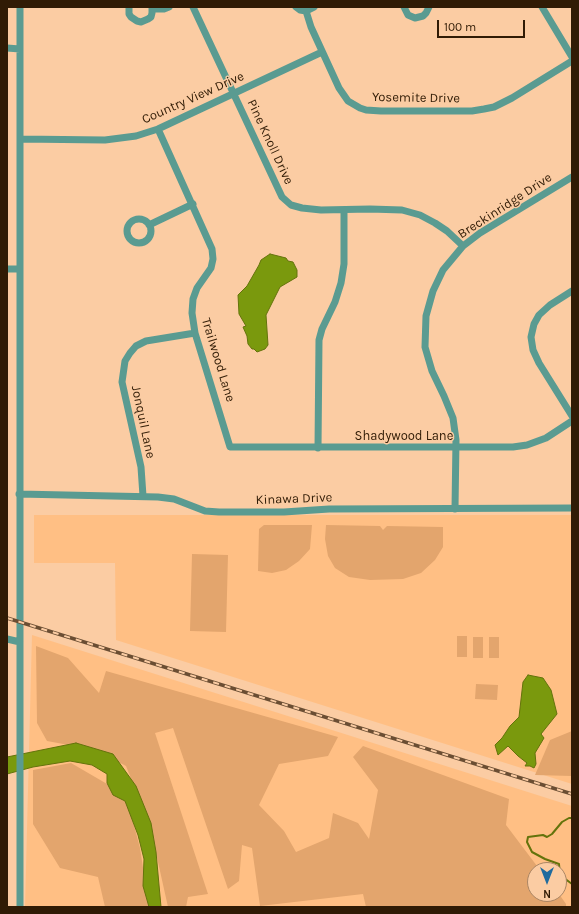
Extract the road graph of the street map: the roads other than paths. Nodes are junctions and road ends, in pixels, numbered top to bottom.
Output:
1 (20, 7) edge
2 (129, 7) edge
3 (169, 7) edge
4 (193, 7) edge
5 (296, 7) edge
6 (314, 7) edge
7 (404, 7) edge
8 (428, 7) edge
9 (542, 7) edge
10 (153, 8) edge
11 (306, 11) junction
12 (7, 48) edge
13 (20, 49) junction
14 (322, 52) junction
15 (572, 57) edge
16 (572, 61) edge
17 (234, 94) junction
18 (158, 129) junction
19 (20, 139) junction
20 (572, 177) edge
21 (193, 204) junction
22 (344, 210) junction
23 (149, 225) dead end
24 (463, 246) junction
25 (7, 269) edge
26 (20, 269) junction
27 (572, 292) edge
28 (195, 333) junction
29 (572, 416) edge
30 (572, 421) edge
31 (230, 447) joint
32 (318, 448) junction
33 (456, 448) junction
34 (20, 494) junction
35 (143, 496) junction
36 (572, 508) edge
37 (455, 509) junction
38 (7, 639) edge
39 (20, 642) junction
40 (20, 907) edge

1 - 13 street
2 - 10 street
3 - 10 street
4 - 17 street, Pine Knoll Drive
5 - 11 street
6 - 11 street
7 - 8 street
9 - 15 street
11 - 14 street, Yosemite Drive
12 - 13 street
13 - 19 street
14 - 16 street, Yosemite Drive
14 - 17 street, Country View Drive
17 - 18 street, Country View Drive
17 - 22 street, Pine Knoll Drive
18 - 19 street, Country View Drive
18 - 21 street, Trailwood Lane
19 - 26 street
20 - 24 street, Breckinridge Drive
21 - 23 street
21 - 28 street, Trailwood Lane
22 - 24 street, Pine Knoll Drive
22 - 32 street
24 - 33 street, Breckinridge Drive
25 - 26 street
26 - 34 street
27 - 29 street
28 - 31 street, Trailwood Lane
28 - 35 street, Jonquil Lane
30 - 33 street, Shadywood Lane
31 - 32 street, Shadywood Lane
32 - 33 street, Shadywood Lane
33 - 37 street, Breckinridge Drive
34 - 35 street, Kinawa Drive
34 - 39 street
35 - 37 street, Kinawa Drive
36 - 37 street, Kinawa Drive
38 - 39 street
39 - 40 street

